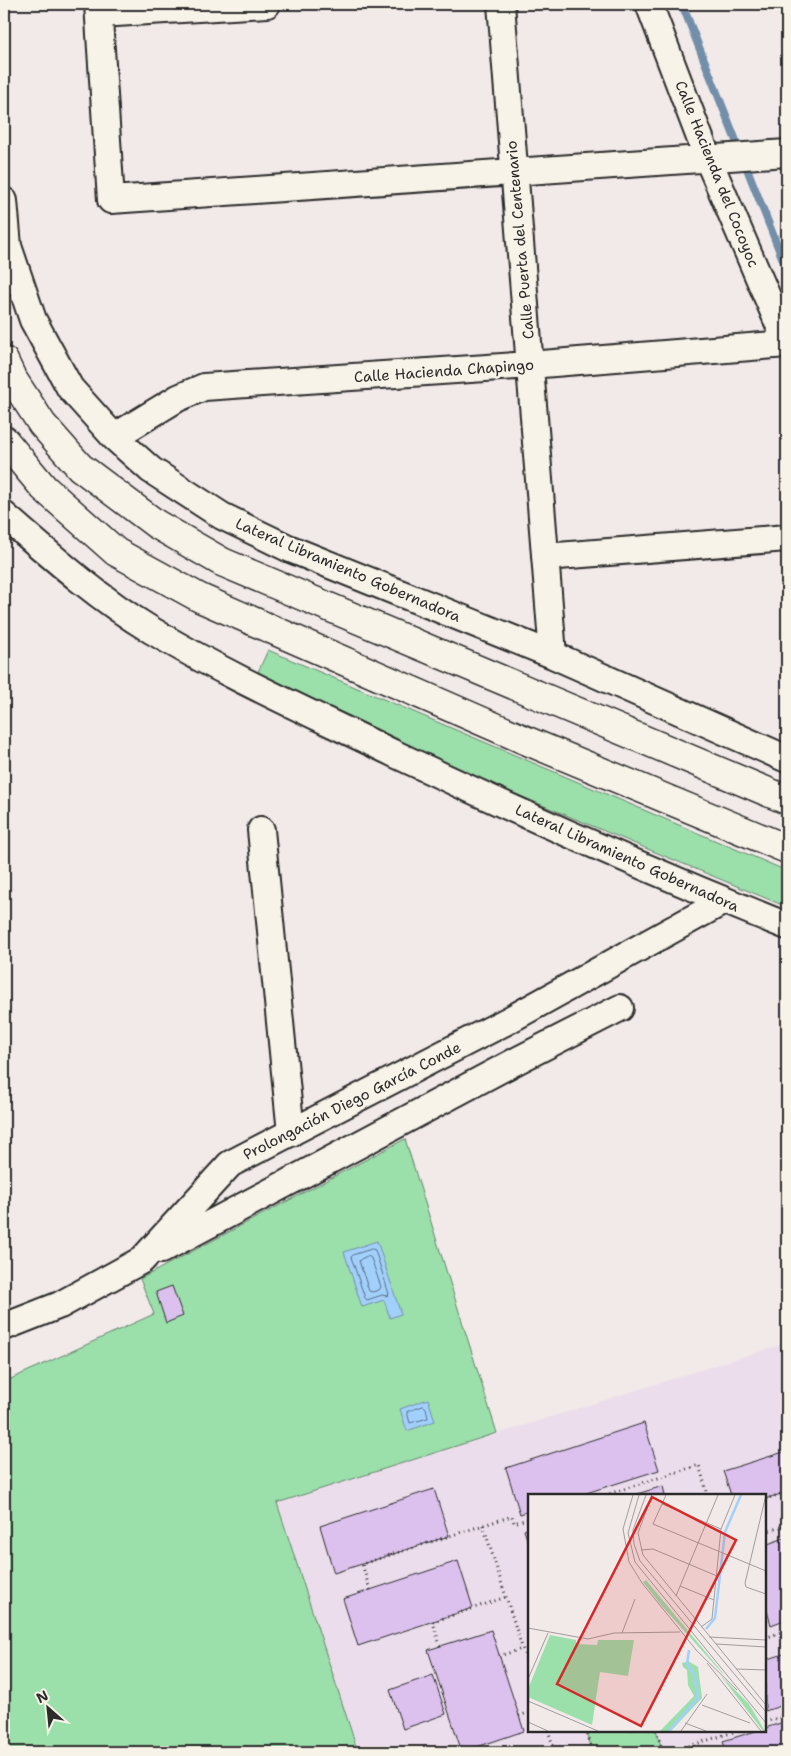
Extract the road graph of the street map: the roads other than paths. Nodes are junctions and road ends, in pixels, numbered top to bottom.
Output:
1 (266, 4) edge
2 (501, 4) edge
3 (648, 4) edge
4 (99, 9) edge
5 (777, 154) edge
6 (719, 158) junction
7 (514, 172) junction
8 (4, 201) edge
9 (787, 344) edge
10 (4, 361) edge
11 (530, 365) junction
12 (114, 437) junction
13 (4, 440) edge
14 (4, 515) edge
15 (787, 538) edge
16 (545, 557) junction
17 (553, 655) junction
18 (787, 758) edge
19 (787, 800) edge
20 (261, 830) dead end
21 (787, 849) edge
22 (724, 901) junction
23 (787, 926) edge
24 (620, 1008) dead end
25 (509, 1020) junction
26 (520, 1059) junction
27 (291, 1133) junction
28 (142, 1260) junction
29 (4, 1327) edge

1 - 4 street
2 - 7 street, Calle Puerta del Centenario
3 - 6 street, Calle Hacienda del Cocoyoc
4 - 7 street
5 - 6 street
6 - 7 street
6 - 9 street, Calle Hacienda del Cocoyoc
7 - 11 street, Calle Puerta del Centenario
8 - 12 street, Lateral Libramiento Gobernadora
9 - 11 street, Calle Hacienda Chapingo
10 - 19 highway
11 - 12 street, Calle Hacienda Chapingo
11 - 16 street, Calle Puerta del Centenario
12 - 17 street, Lateral Libramiento Gobernadora
13 - 21 highway
14 - 22 street, Lateral Libramiento Gobernadora
15 - 16 street
16 - 17 street, Calle Puerta del Centenario
17 - 18 street, Lateral Libramiento Gobernadora
20 - 27 street
22 - 23 street, Lateral Libramiento Gobernadora
22 - 25 street, Prolongación Diego García Conde
24 - 26 street
25 - 26 street
25 - 27 street, Prolongación Diego García Conde
26 - 28 street
27 - 28 street, Prolongación Diego García Conde
28 - 29 street, Prolongación Diego García Conde

